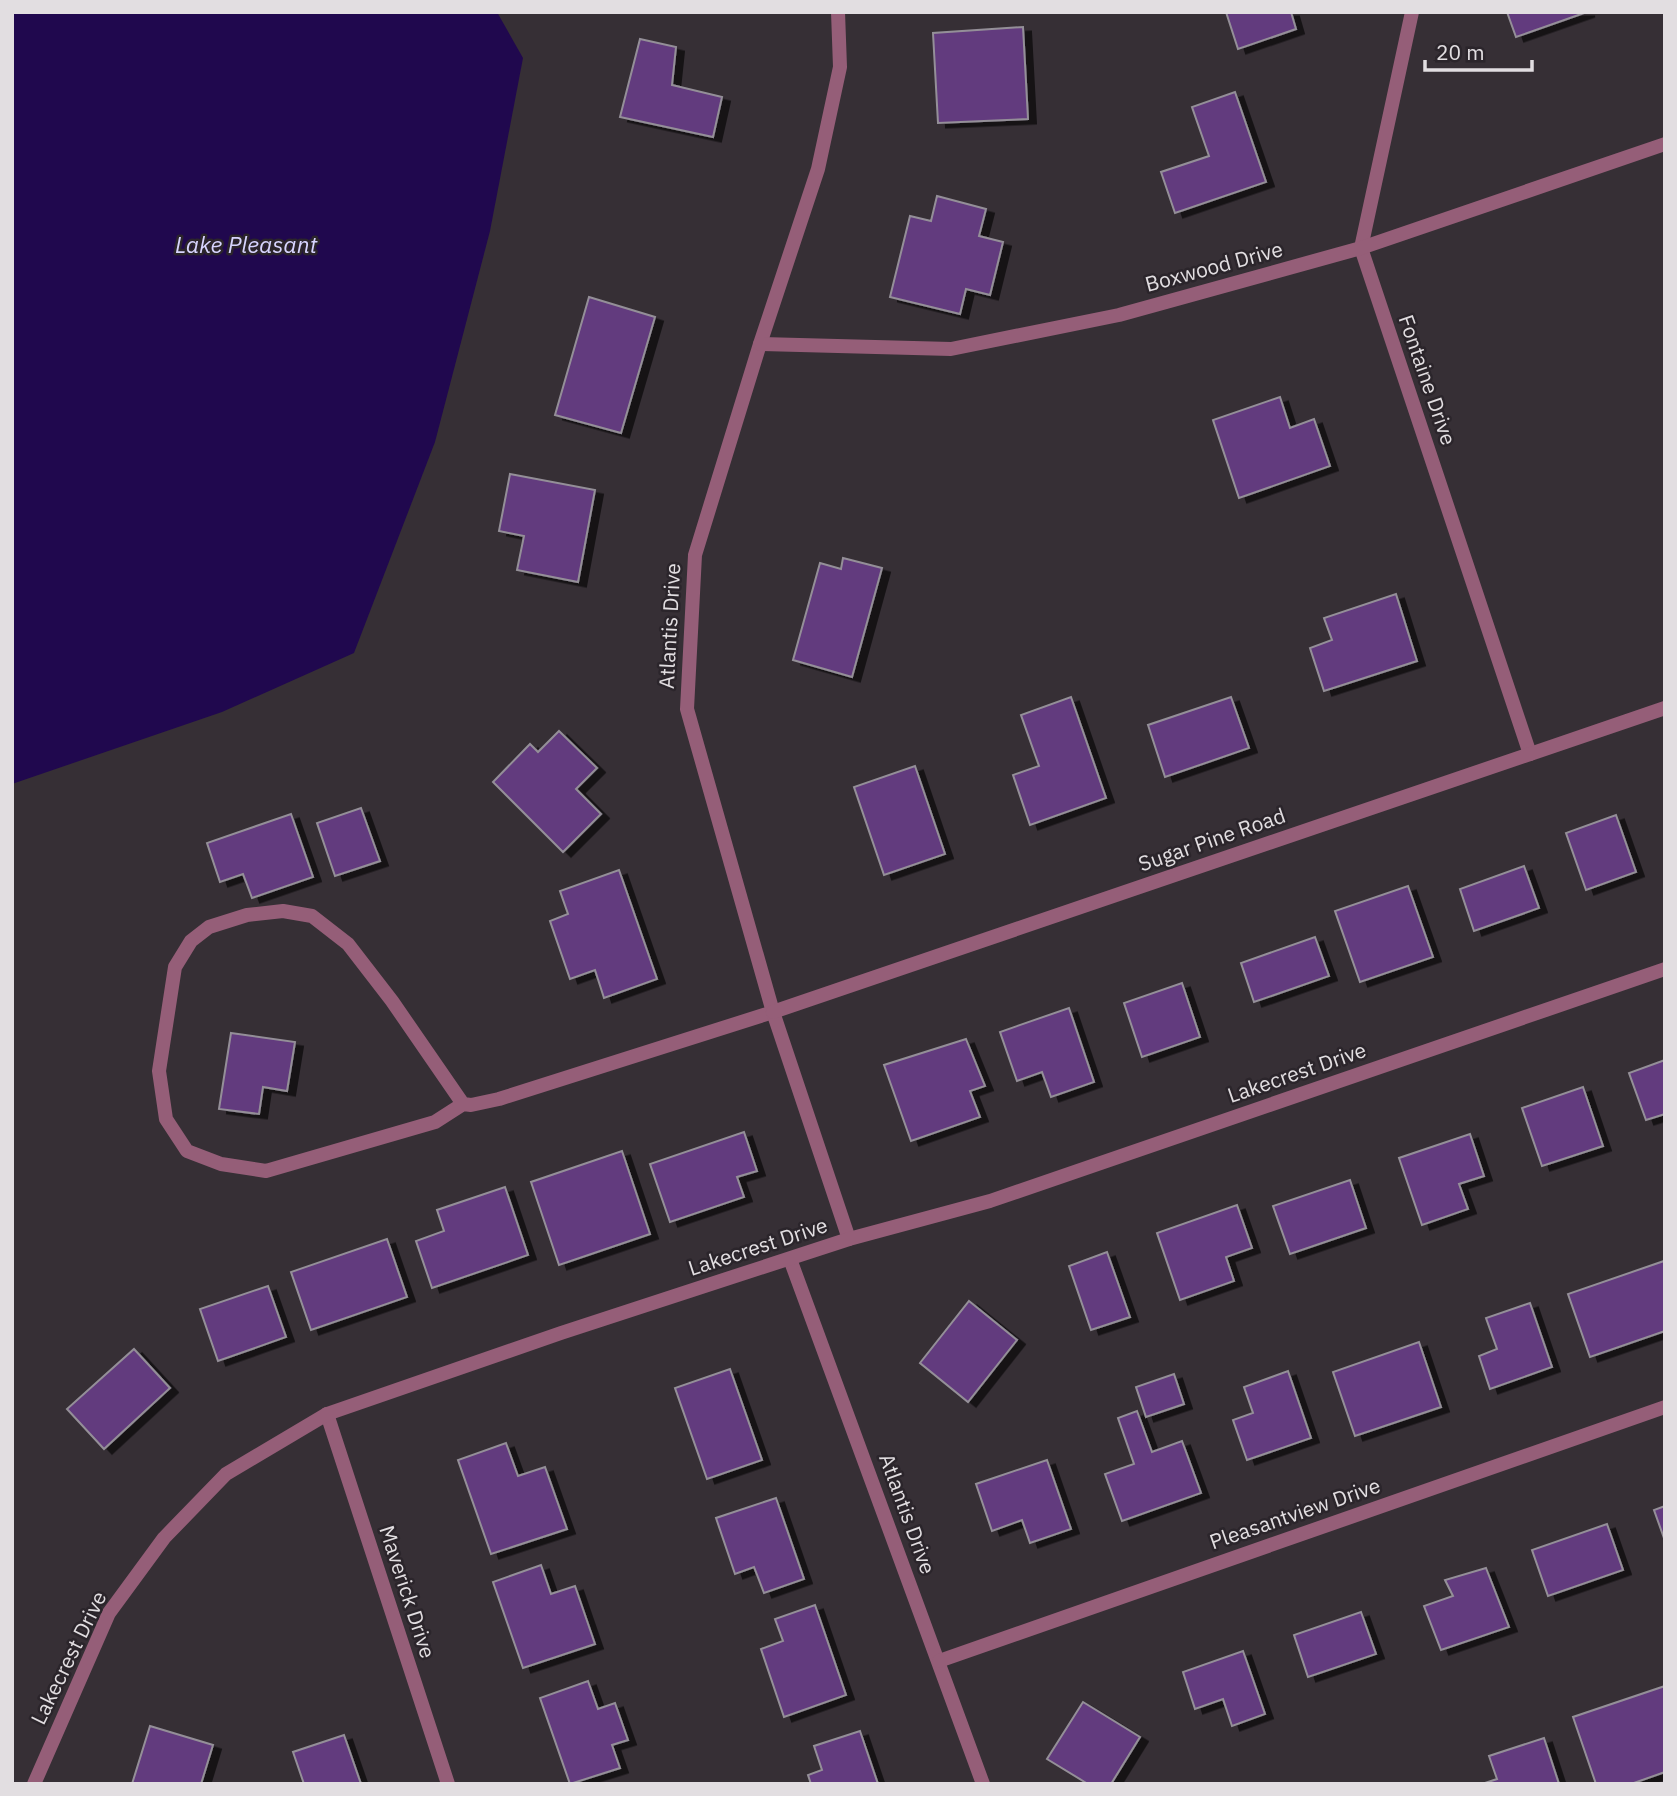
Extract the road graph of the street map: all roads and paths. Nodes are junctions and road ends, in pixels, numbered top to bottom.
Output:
1 (838, 12) edge
2 (1412, 12) edge
3 (1665, 144) edge
4 (1361, 248) junction
5 (760, 344) junction
6 (1665, 708) edge
7 (1530, 754) junction
8 (1665, 969) edge
9 (773, 1012) junction
10 (463, 1104) junction
11 (849, 1239) junction
12 (790, 1259) junction
13 (1665, 1407) edge
14 (327, 1414) junction
15 (939, 1661) junction
16 (34, 1784) edge
17 (448, 1784) edge
18 (983, 1784) edge

1 - 5 street, Atlantis Drive
2 - 4 street
3 - 4 street, Boxwood Drive
4 - 5 street, Boxwood Drive
4 - 7 street, Fontaine Drive
5 - 9 street, Atlantis Drive
6 - 7 street, Sugar Pine Road
7 - 9 street, Sugar Pine Road
8 - 11 street, Lakecrest Drive
9 - 10 street, Sugar Pine Road
9 - 11 street, Atlantis Drive
10 - 10 street
11 - 12 street, Lakecrest Drive
12 - 14 street, Lakecrest Drive
12 - 15 street, Atlantis Drive
13 - 15 street, Pleasantview Drive
14 - 16 street, Lakecrest Drive
14 - 17 street, Maverick Drive
15 - 18 street, Atlantis Drive

